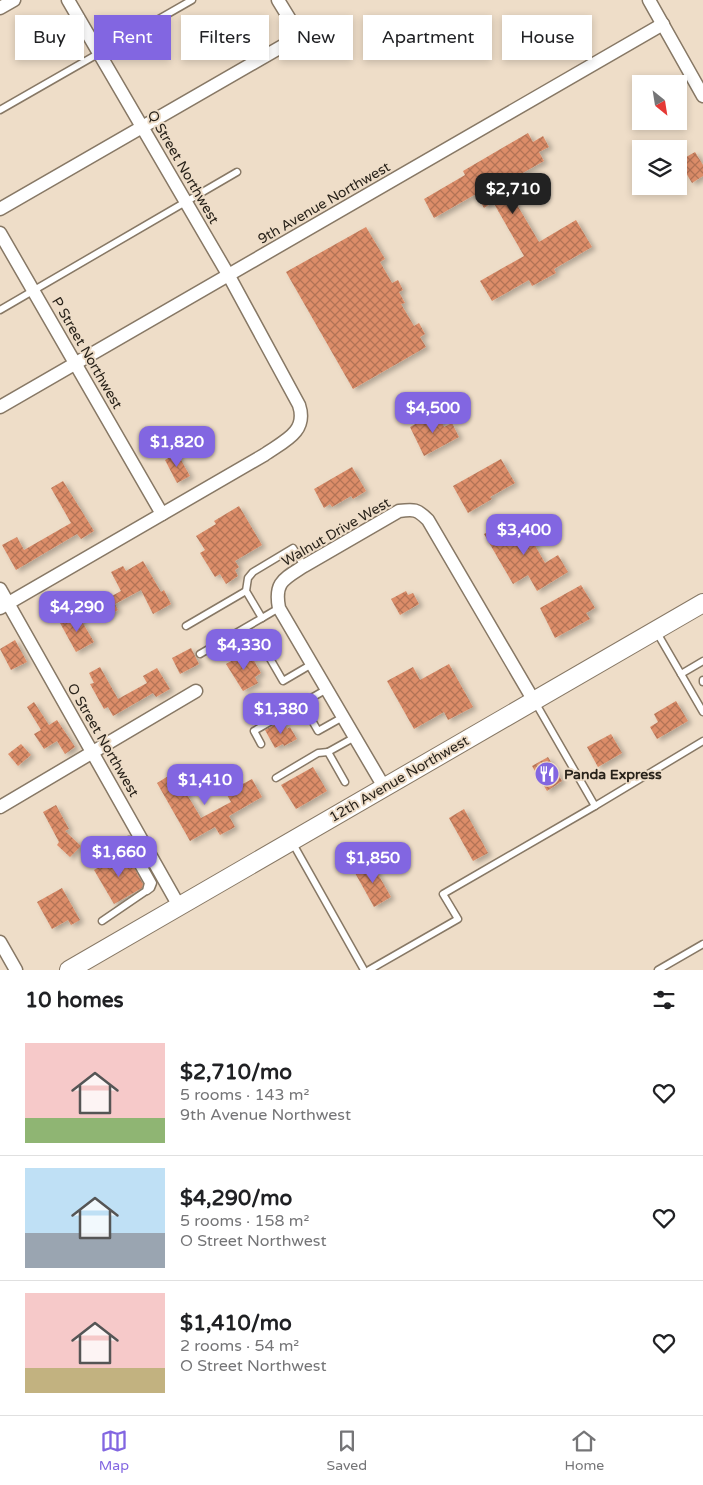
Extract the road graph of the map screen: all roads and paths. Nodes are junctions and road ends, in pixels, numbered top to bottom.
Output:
1 (14, 0) edge
2 (68, 0) edge
3 (192, 0) edge
4 (278, 0) edge
5 (649, 0) edge
6 (0, 8) edge
7 (166, 15) edge
8 (663, 24) junction
9 (94, 44) edge
10 (94, 56) edge
11 (103, 60) edge
12 (702, 94) edge
13 (0, 110) edge
14 (142, 127) junction
15 (237, 172) dead end
16 (186, 202) junction
17 (0, 209) edge
18 (0, 233) edge
19 (229, 276) junction
20 (33, 291) junction
21 (0, 310) edge
22 (75, 364) junction
23 (0, 407) edge
24 (162, 514) junction
25 (304, 566) junction
26 (0, 589) edge
27 (246, 591) junction
28 (703, 603) edge
29 (4, 605) edge
30 (279, 608) junction
31 (262, 618) junction
32 (186, 626) dead end
33 (656, 630) junction
34 (261, 643) dead end
35 (200, 654) dead end
36 (703, 661) edge
37 (312, 664) junction
38 (681, 674) junction
39 (327, 688) junction
40 (196, 692) dead end
41 (534, 701) junction
42 (302, 703) junction
43 (703, 712) edge
44 (343, 717) junction
45 (355, 737) junction
46 (703, 741) edge
47 (261, 744) dead end
48 (328, 752) junction
49 (93, 753) junction
50 (276, 778) dead end
51 (345, 782) dead end
52 (384, 787) junction
53 (595, 806) junction
54 (0, 807) edge
55 (127, 841) dead end
56 (291, 841) junction
57 (179, 906) junction
58 (102, 920) dead end
59 (0, 942) edge
60 (703, 944) edge
61 (16, 970) edge
62 (69, 970) edge
63 (364, 970) edge
64 (369, 970) edge
65 (658, 970) edge

1 - 6 street
2 - 9 street, Q Street Northwest
3 - 7 lane
4 - 14 street
5 - 8 street
8 - 12 street
8 - 19 street, 9th Avenue Northwest
10 - 13 lane
11 - 14 street, Q Street Northwest
14 - 16 street, Q Street Northwest
14 - 17 street
15 - 16 lane
16 - 19 street, Q Street Northwest
16 - 20 lane
18 - 20 street, P Street Northwest
19 - 22 street, 9th Avenue Northwest
19 - 24 street, Q Street Northwest
20 - 21 lane
20 - 22 street, P Street Northwest
22 - 23 street, 9th Avenue Northwest
22 - 24 street, P Street Northwest
24 - 29 street, Q Street Northwest
25 - 27 lane
25 - 30 street, Walnut Drive West
25 - 41 street, Walnut Drive West
26 - 29 street, O Street Northwest
27 - 31 lane
27 - 32 lane
28 - 33 main road, 12th Avenue Northwest
29 - 49 street, O Street Northwest
30 - 31 lane
30 - 37 street
31 - 35 lane
33 - 38 lane
33 - 41 main road, 12th Avenue Northwest
34 - 37 lane
36 - 38 lane
37 - 39 street
38 - 43 lane
39 - 42 lane
39 - 44 street
40 - 49 street
41 - 52 main road, 12th Avenue Northwest
41 - 53 lane
42 - 44 lane
42 - 47 lane
44 - 45 street
45 - 48 lane
45 - 52 street
46 - 53 lane
48 - 50 lane
48 - 51 lane
49 - 54 street
49 - 57 street, O Street Northwest
52 - 56 main road, 12th Avenue Northwest
53 - 64 lane
55 - 58 lane
56 - 57 main road, 12th Avenue Northwest
56 - 63 lane
57 - 62 main road, 12th Avenue Northwest
59 - 61 street
60 - 65 lane

